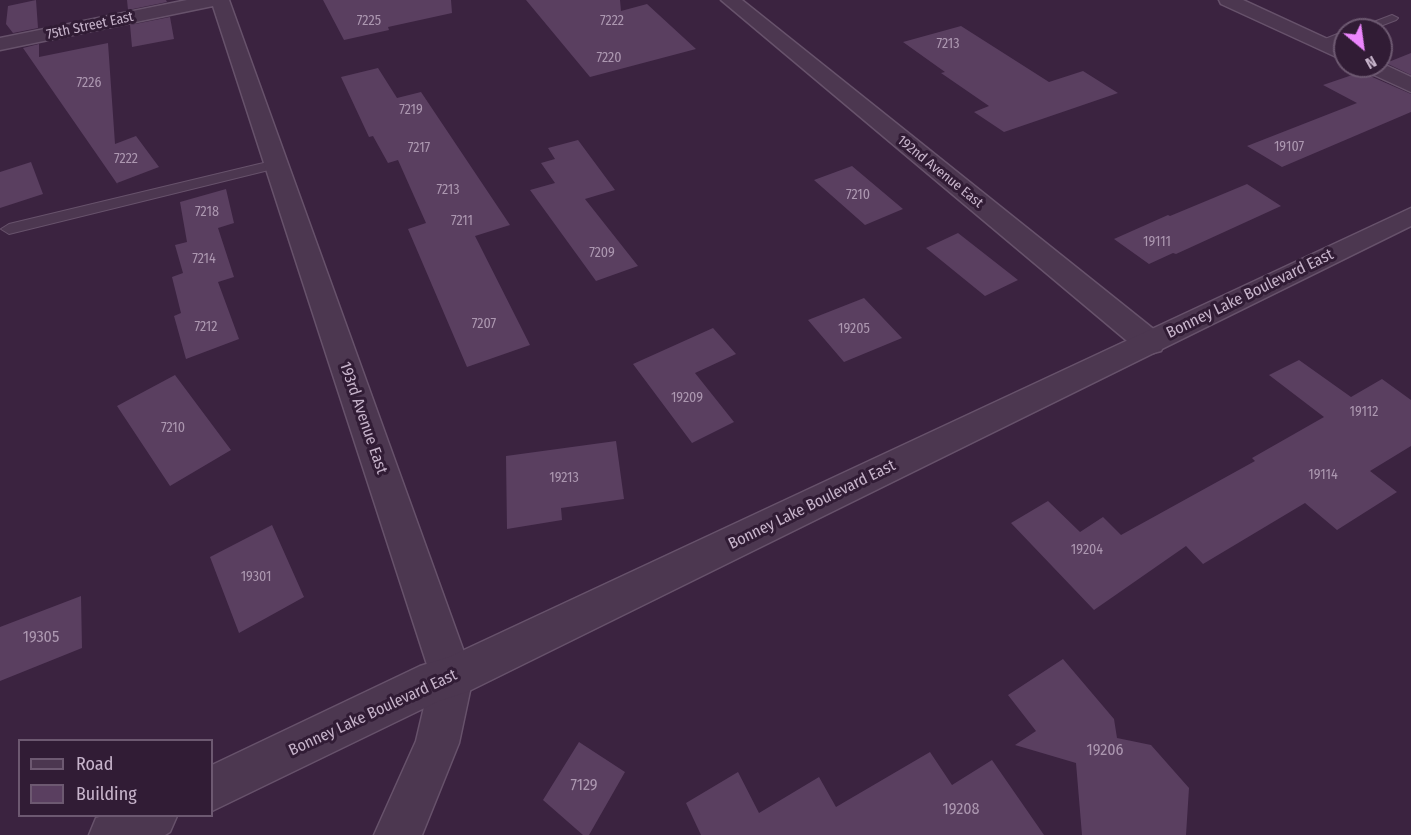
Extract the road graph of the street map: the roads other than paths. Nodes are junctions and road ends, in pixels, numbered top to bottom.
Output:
1 (218, 0) edge
2 (730, 0) edge
3 (1228, 0) edge
4 (1333, 40) edge
5 (1321, 44) junction
6 (0, 45) edge
7 (1333, 49) edge
8 (1393, 77) edge
9 (1411, 85) edge
10 (276, 164) junction
11 (1411, 216) edge
12 (9, 229) dead end
13 (1150, 343) junction
14 (452, 677) junction
15 (213, 788) edge
16 (152, 817) edge
17 (113, 835) edge
18 (398, 835) edge

1 - 6 street, 75th Street East
1 - 10 street, 193rd Avenue East
2 - 13 street, 192nd Avenue East
3 - 5 street
4 - 5 lane
5 - 7 street
8 - 9 street
10 - 12 lane
10 - 14 street, 193rd Avenue East
11 - 13 street, Bonney Lake Boulevard East
13 - 14 street, Bonney Lake Boulevard East
14 - 15 street, Bonney Lake Boulevard East
14 - 18 street
16 - 17 street

